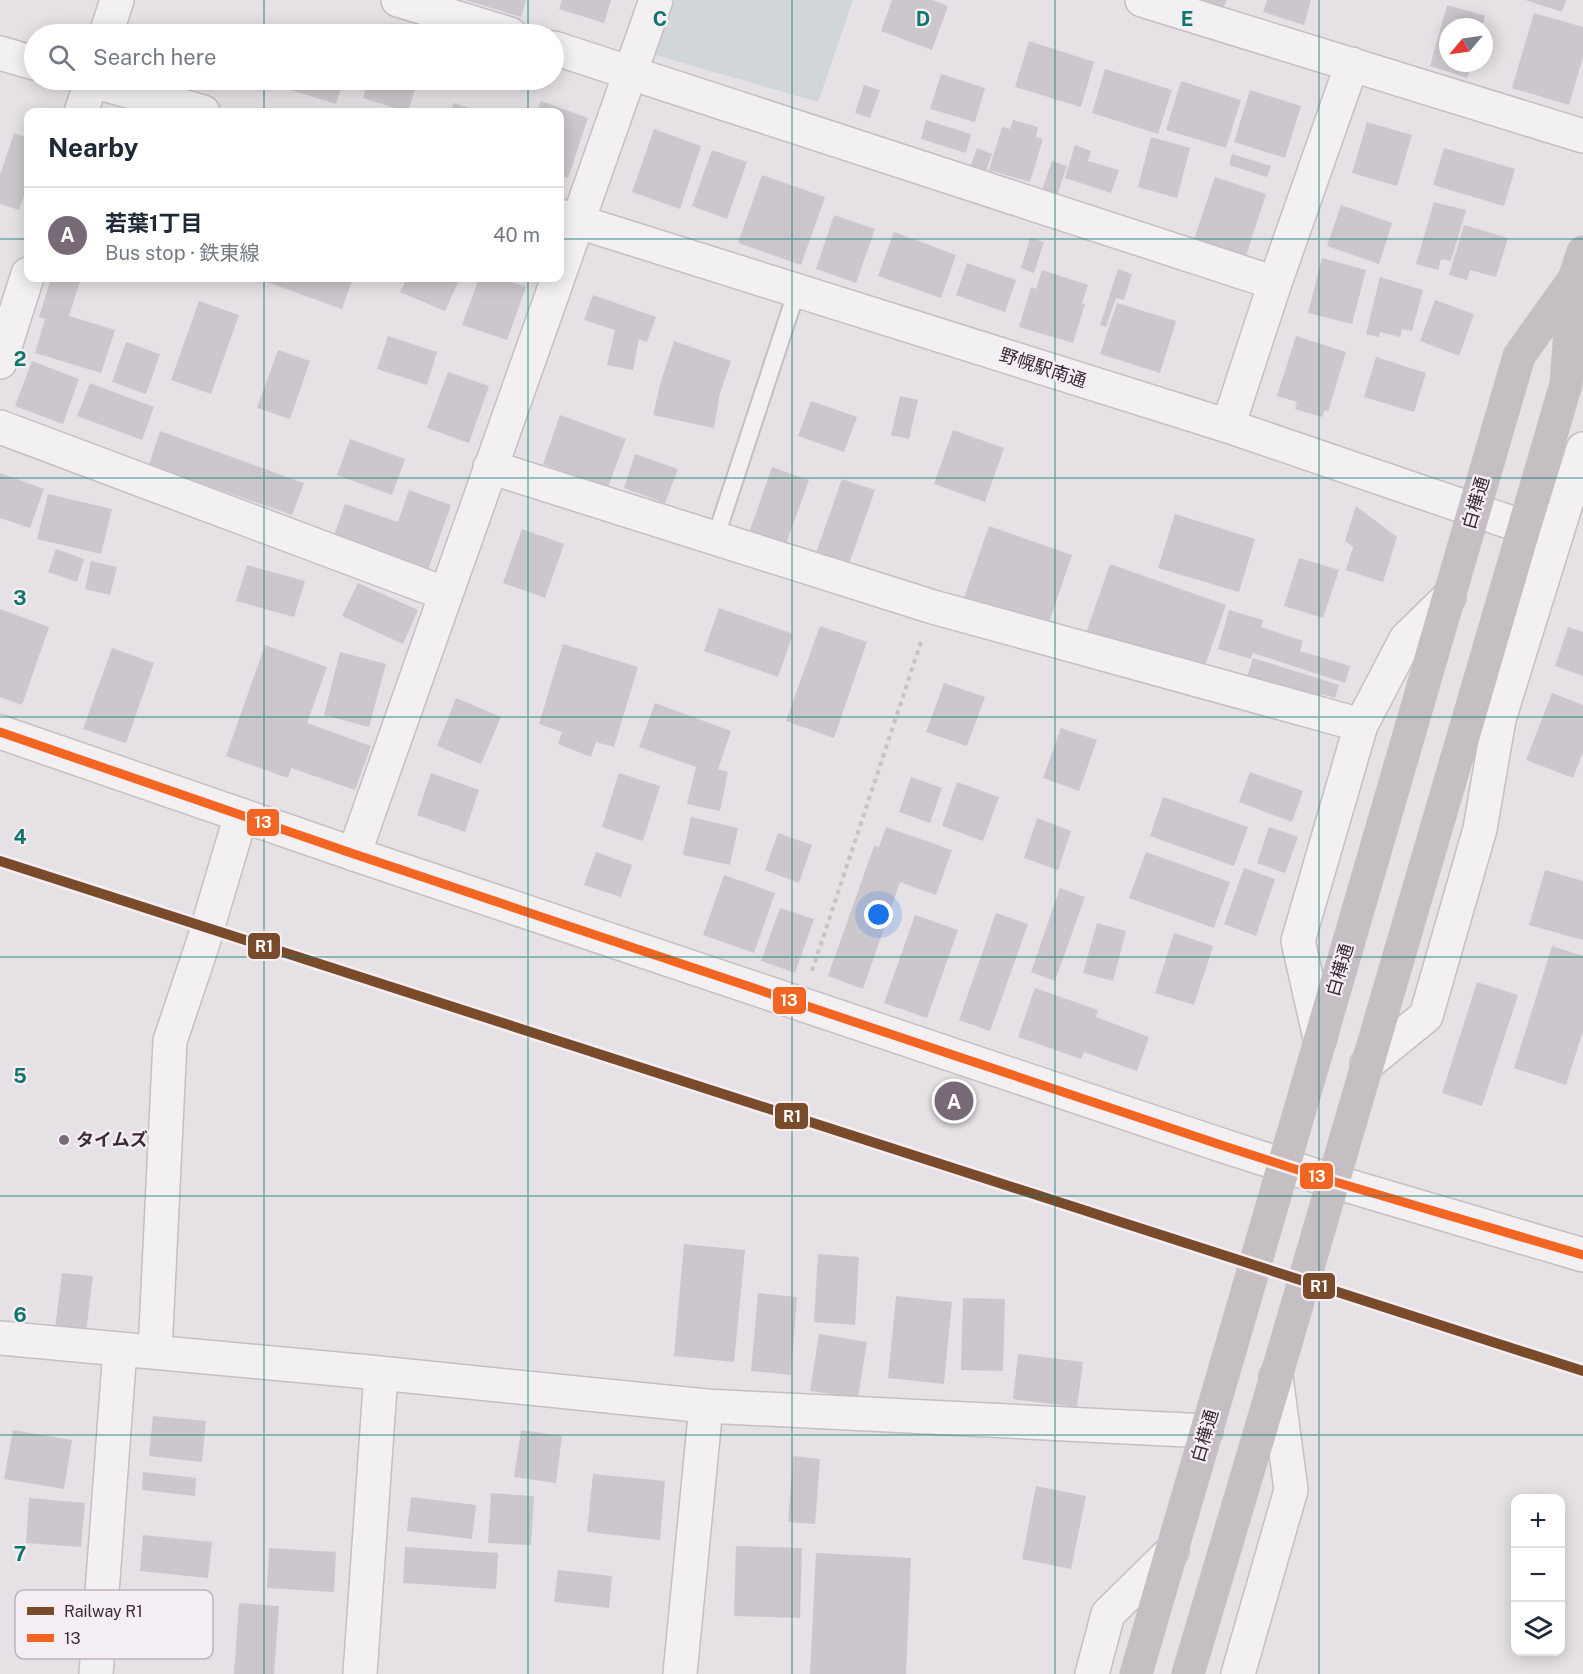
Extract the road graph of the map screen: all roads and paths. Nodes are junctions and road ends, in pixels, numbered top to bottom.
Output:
1 (117, 0) edge
2 (398, 0) edge
3 (656, 0) edge
4 (1142, 0) edge
5 (109, 24) edge
6 (477, 24) edge
7 (564, 51) edge
8 (0, 53) edge
9 (24, 60) edge
10 (1352, 64) junction
11 (630, 72) junction
12 (88, 90) edge
13 (126, 90) edge
14 (82, 108) edge
15 (189, 108) edge
16 (1583, 136) edge
17 (568, 218) edge
18 (564, 245) edge
19 (1580, 275) edge
20 (25, 282) edge
21 (557, 282) edge
22 (1275, 283) junction
23 (797, 290) junction
24 (0, 362) edge
25 (1228, 426) junction
26 (0, 427) edge
27 (1581, 463) edge
28 (490, 467) junction
29 (1474, 509) junction
30 (1524, 527) junction
31 (715, 539) junction
32 (446, 594) junction
33 (1449, 597) junction
34 (933, 607) junction
35 (1361, 724) junction
36 (0, 732) edge
37 (241, 815) junction
38 (354, 854) junction
39 (802, 1004) junction
40 (1320, 1038) junction
41 (1367, 1064) junction
42 (1283, 1165) junction
43 (1332, 1182) junction
44 (1583, 1255) edge
45 (0, 1338) edge
46 (120, 1349) junction
47 (155, 1352) junction
48 (381, 1373) junction
49 (1276, 1377) junction
50 (706, 1406) junction
51 (1206, 1431) junction
52 (1172, 1551) junction
53 (102, 1590) edge
54 (97, 1659) edge
55 (96, 1674) edge
56 (360, 1674) edge
57 (680, 1674) edge
58 (1092, 1674) edge
59 (1136, 1674) edge
60 (1188, 1674) edge
61 (1238, 1674) edge

1 - 5 street
2 - 6 street
3 - 11 street
4 - 10 street
7 - 11 street
8 - 9 street
10 - 16 street
10 - 22 street
11 - 17 street
11 - 22 street
12 - 14 street
13 - 15 street
17 - 18 street
17 - 23 street, 野幌駅南通
19 - 29 main road, 白樺通
19 - 30 main road, 白樺通
20 - 24 street
21 - 28 street
22 - 25 street
23 - 25 street, 野幌駅南通
23 - 31 lane
25 - 29 street, 野幌駅南通
26 - 32 street
27 - 41 street
28 - 31 street
28 - 32 street
29 - 30 street, 野幌駅南通
29 - 33 main road, 白樺通
30 - 41 main road, 白樺通
31 - 34 street
32 - 38 street
33 - 35 street
33 - 40 main road, 白樺通
34 - 35 street
34 - 39 path
35 - 40 street
36 - 37 street
37 - 38 street
37 - 47 street
38 - 39 street
39 - 42 street
40 - 42 main road, 白樺通
41 - 43 main road, 白樺通
42 - 43 street
42 - 51 main road, 白樺通
43 - 44 street
43 - 49 main road, 白樺通
45 - 46 street
46 - 47 street
46 - 53 street
47 - 48 street
48 - 50 street
48 - 56 street
49 - 60 main road, 白樺通
49 - 61 street
50 - 51 street
50 - 57 street
51 - 52 main road, 白樺通
52 - 58 street
52 - 59 main road, 白樺通
54 - 55 street

